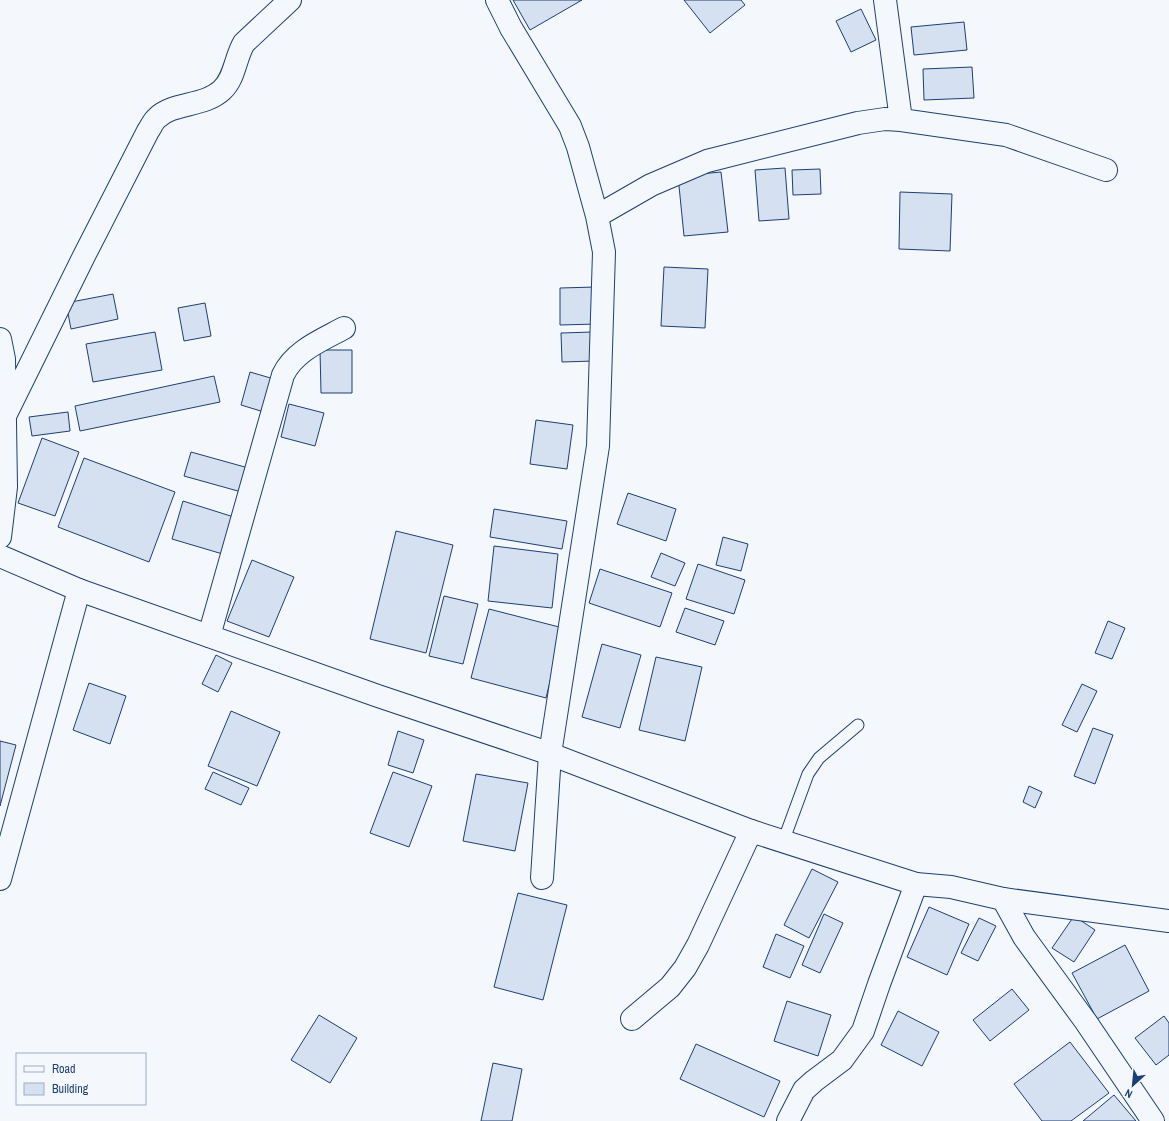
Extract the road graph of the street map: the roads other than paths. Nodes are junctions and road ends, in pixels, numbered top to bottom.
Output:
1 (290, 0) edge
2 (497, 0) edge
3 (885, 0) edge
4 (901, 120) junction
5 (1106, 170) dead end
6 (597, 216) junction
7 (344, 328) dead end
8 (0, 339) edge
9 (5, 416) junction
10 (0, 537) edge
11 (0, 556) edge
12 (78, 590) junction
13 (209, 636) junction
14 (858, 725) dead end
15 (550, 754) junction
16 (751, 831) junction
17 (783, 842) junction
18 (542, 878) dead end
19 (0, 879) edge
20 (916, 884) junction
21 (1003, 899) junction
22 (1169, 921) edge
23 (632, 1020) dead end
24 (788, 1121) edge
25 (1153, 1121) edge

1 - 9 main road
2 - 6 main road
3 - 4 main road
4 - 5 main road
4 - 6 main road
6 - 15 main road
7 - 13 main road
8 - 9 main road
9 - 10 main road
11 - 12 main road
12 - 13 main road
12 - 19 main road
13 - 15 main road
14 - 17 lane
15 - 16 main road
15 - 18 main road
16 - 17 main road
16 - 23 main road
17 - 20 main road
20 - 21 main road
20 - 24 main road
21 - 22 main road
21 - 25 main road

